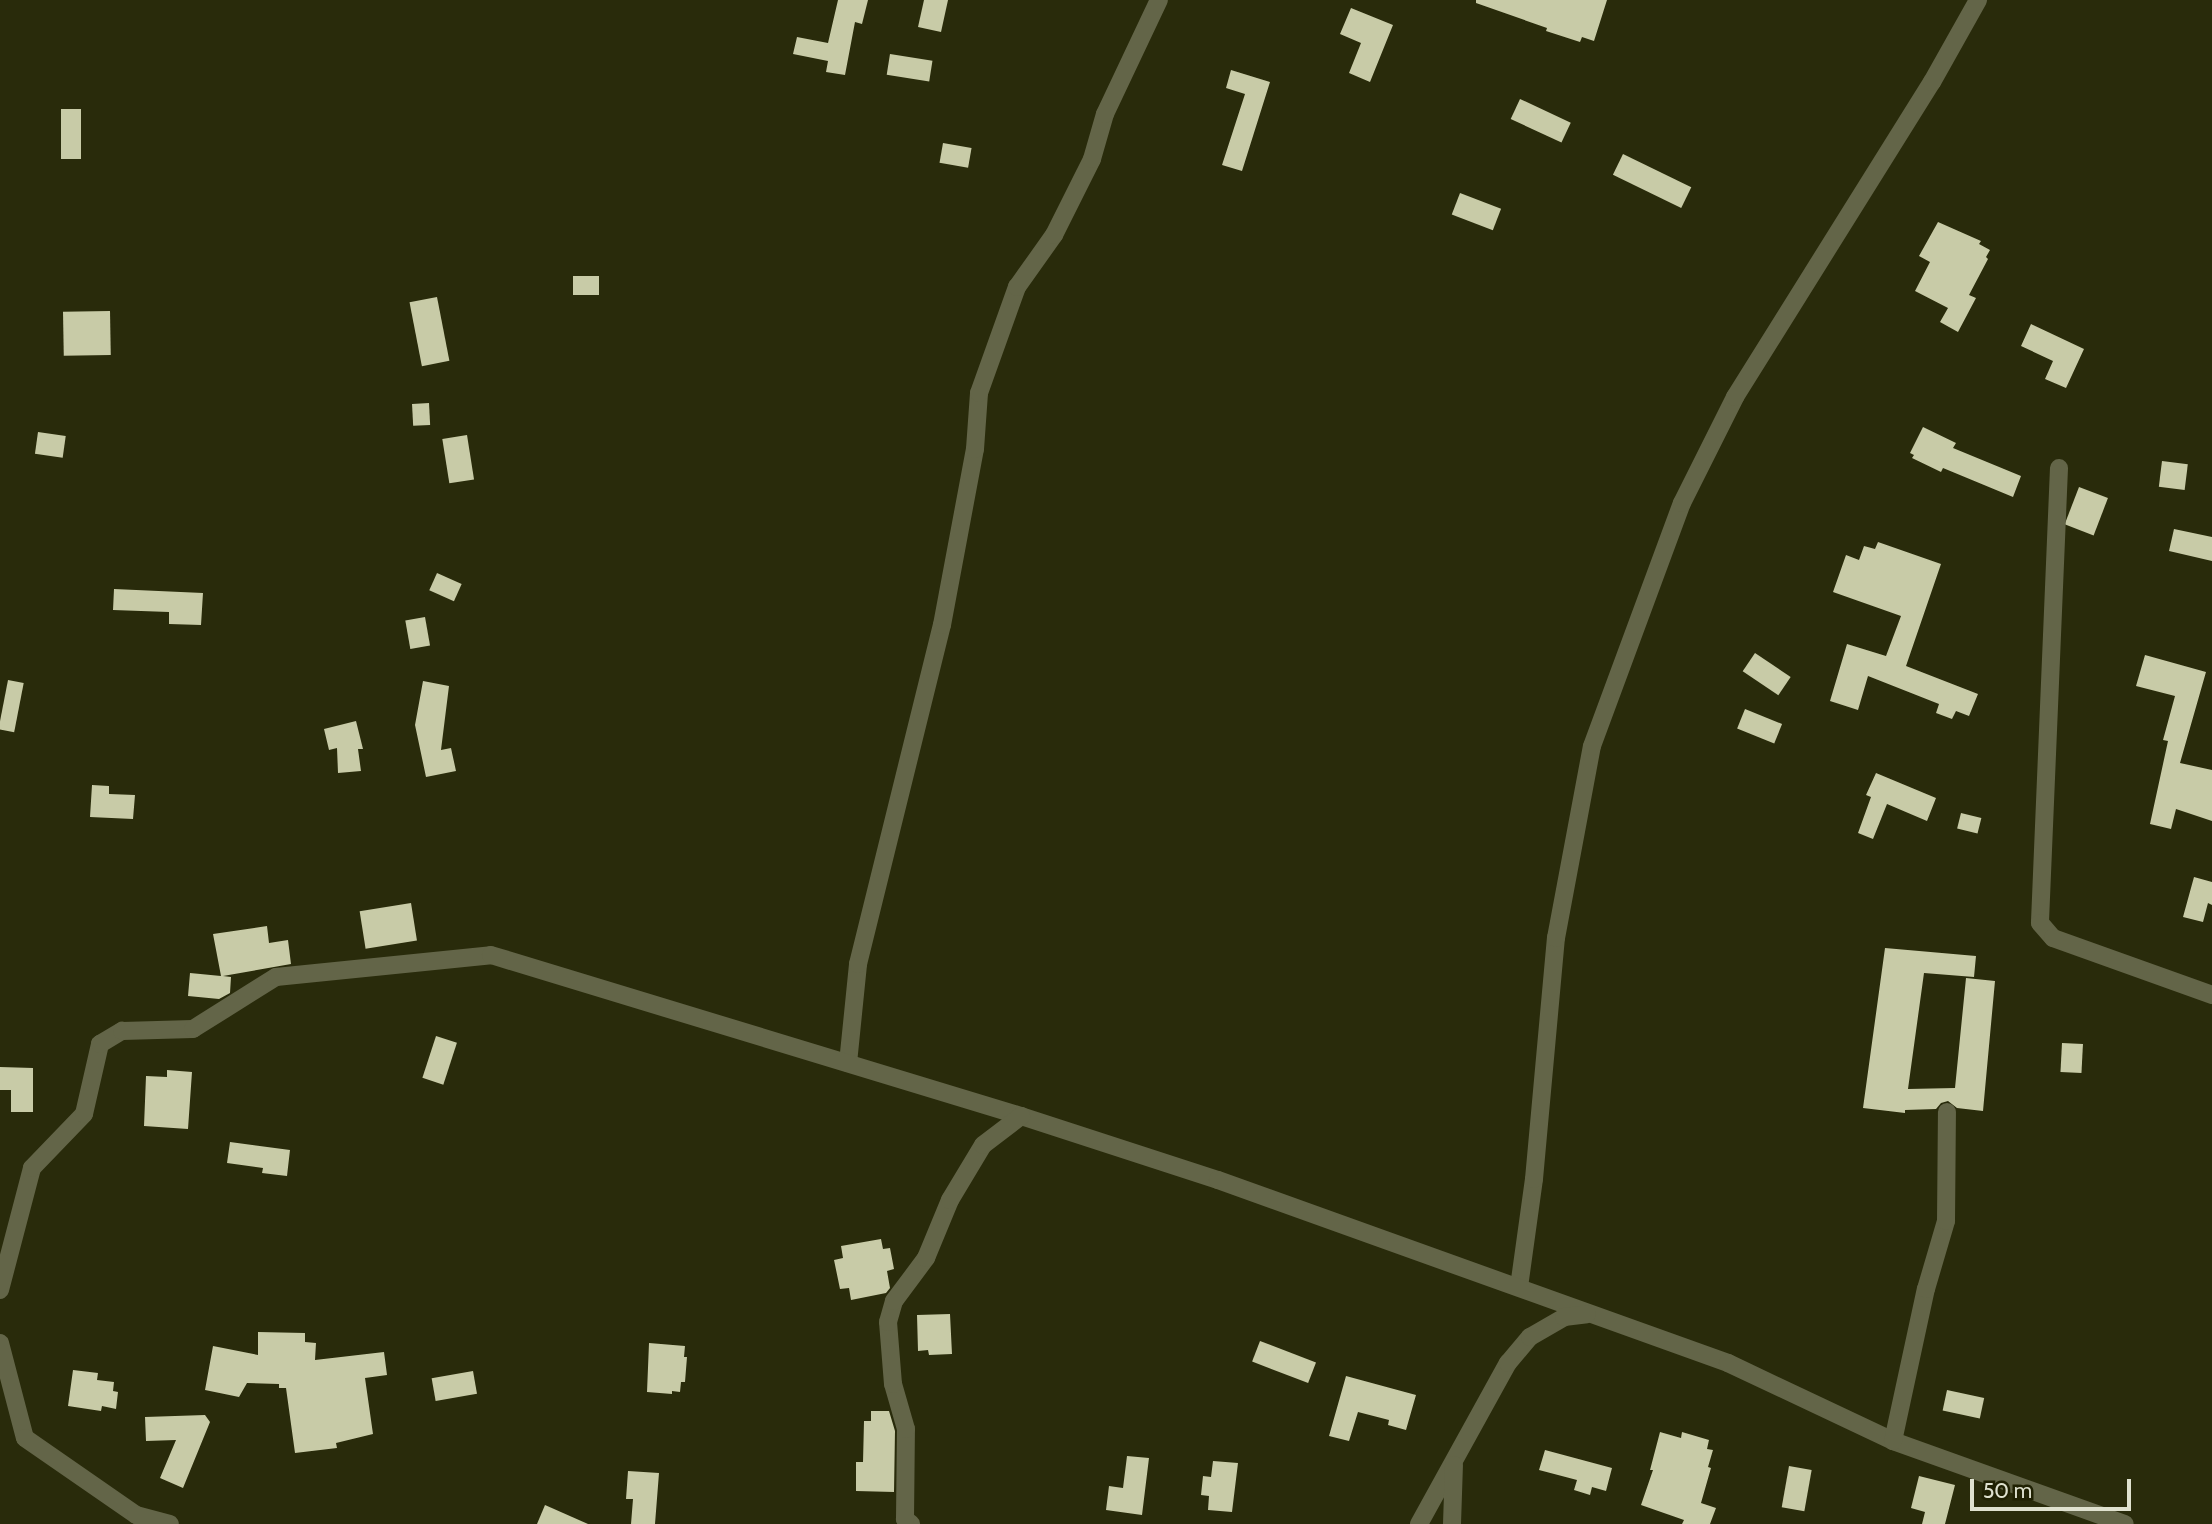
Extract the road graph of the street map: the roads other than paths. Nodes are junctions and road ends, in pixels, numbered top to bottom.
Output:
1 (1159, 0) edge
2 (1978, 0) edge
3 (2059, 468) dead end
4 (2212, 995) edge
5 (848, 1063) junction
6 (1947, 1112) dead end
7 (1021, 1115) junction
8 (1519, 1287) junction
9 (0, 1290) edge
10 (1591, 1314) junction
11 (0, 1343) edge
12 (1893, 1441) junction
13 (1454, 1462) junction
14 (170, 1524) edge
15 (911, 1524) edge
16 (1419, 1524) edge
17 (1452, 1524) edge
18 (2125, 1524) edge

1 - 5 street
2 - 8 street
3 - 4 street
5 - 7 street
5 - 9 street
6 - 12 street
7 - 8 street
7 - 15 street
8 - 10 street
10 - 12 street
10 - 13 street
11 - 14 street
12 - 18 street
13 - 16 street
13 - 17 street

